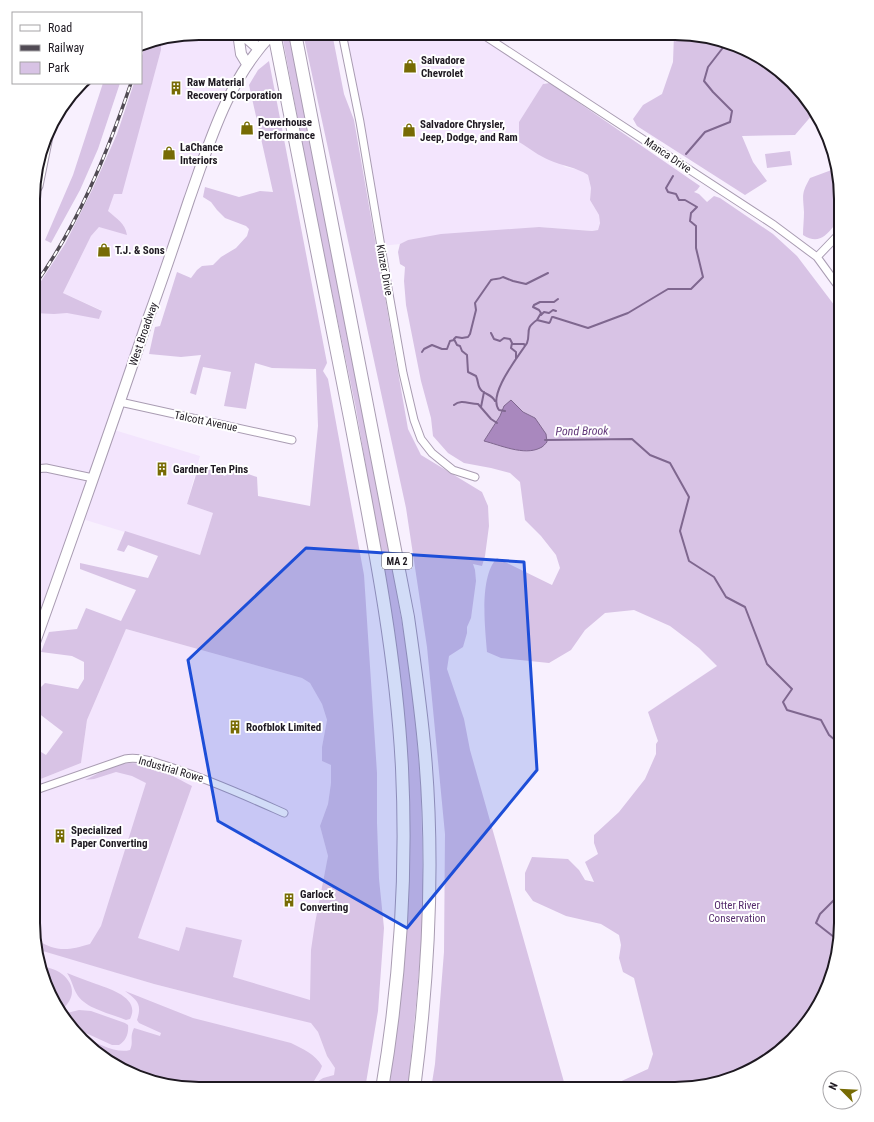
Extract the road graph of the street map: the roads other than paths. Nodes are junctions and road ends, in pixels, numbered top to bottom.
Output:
1 (240, 40) edge
2 (248, 40) edge
3 (267, 40) edge
4 (276, 40) edge
5 (297, 40) edge
6 (343, 40) edge
7 (491, 40) edge
8 (259, 49) junction
9 (247, 64) junction
10 (834, 239) edge
11 (817, 257) junction
12 (834, 280) edge
13 (120, 402) junction
14 (292, 440) dead end
15 (40, 468) edge
16 (475, 477) dead end
17 (93, 478) junction
18 (40, 628) edge
19 (40, 788) edge
20 (284, 813) dead end
21 (383, 1082) edge
22 (415, 1082) edge

1 - 9 main road
2 - 8 main road
3 - 8 main road, West Broadway
4 - 21 highway, MA 2
5 - 22 highway, MA 2
6 - 16 street, Kinzer Drive
7 - 11 street, Manca Drive
8 - 9 main road, West Broadway
9 - 13 main road, West Broadway
10 - 11 street
11 - 12 street, Manca Drive
13 - 14 street, Talcott Avenue
13 - 17 main road, West Broadway
15 - 17 street
17 - 18 main road, West Broadway
19 - 20 street, Industrial Rowe

